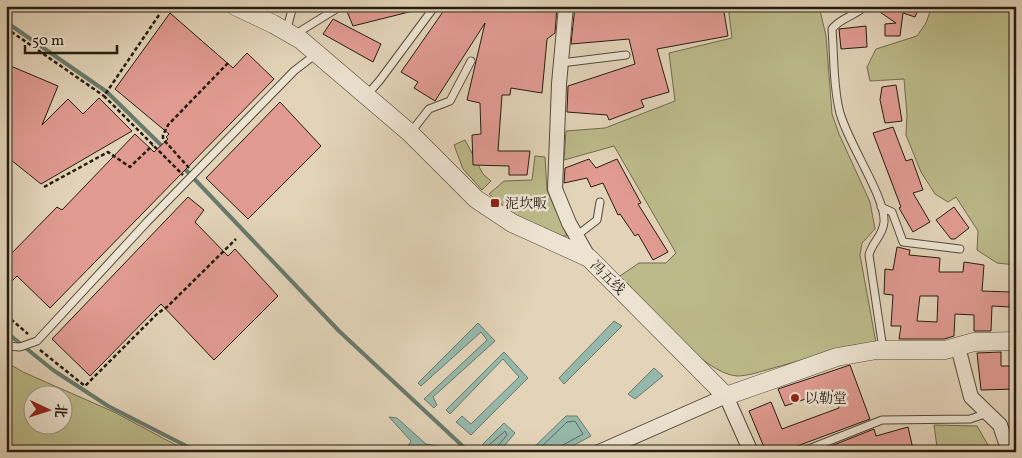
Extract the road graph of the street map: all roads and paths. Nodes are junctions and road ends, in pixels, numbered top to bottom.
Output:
1 (235, 6) edge
2 (293, 6) edge
3 (341, 6) edge
4 (435, 6) edge
5 (566, 6) edge
6 (865, 6) edge
7 (159, 15) dead end
8 (6, 28) edge
9 (290, 34) junction
10 (317, 54) junction
11 (626, 55) dead end
12 (471, 61) dead end
13 (228, 63) dead end
14 (561, 63) junction
15 (367, 95) junction
16 (104, 96) junction
17 (410, 133) junction
18 (153, 145) junction
19 (194, 173) junction
20 (188, 180) junction
21 (44, 186) dead end
22 (600, 202) dead end
23 (881, 207) junction
24 (576, 236) junction
25 (236, 239) dead end
26 (960, 249) dead end
27 (589, 258) junction
28 (6, 315) edge
29 (1016, 341) edge
30 (34, 342) junction
31 (6, 346) edge
32 (958, 347) junction
33 (883, 350) junction
34 (726, 396) junction
35 (988, 413) junction
36 (599, 452) edge
37 (751, 452) edge
38 (806, 452) edge
39 (1009, 452) edge

1 - 9 street, 冯五线
2 - 9 lane
3 - 9 lane
4 - 15 lane
5 - 14 street
6 - 23 lane
7 - 16 path
8 - 16 path
9 - 10 street, 冯五线
10 - 15 street, 冯五线
10 - 19 lane
11 - 14 lane
12 - 17 lane
13 - 19 path
14 - 24 street
15 - 17 street, 冯五线
16 - 18 path
17 - 27 street, 冯五线
18 - 20 path
18 - 21 path
19 - 20 lane
20 - 30 lane
22 - 24 lane
23 - 26 lane
23 - 33 lane
24 - 27 street
25 - 30 path
27 - 34 street, 冯五线
28 - 30 path
29 - 32 street
30 - 31 lane
32 - 33 street
32 - 35 street
33 - 34 street
34 - 36 street
34 - 37 street
35 - 38 lane
35 - 39 street

